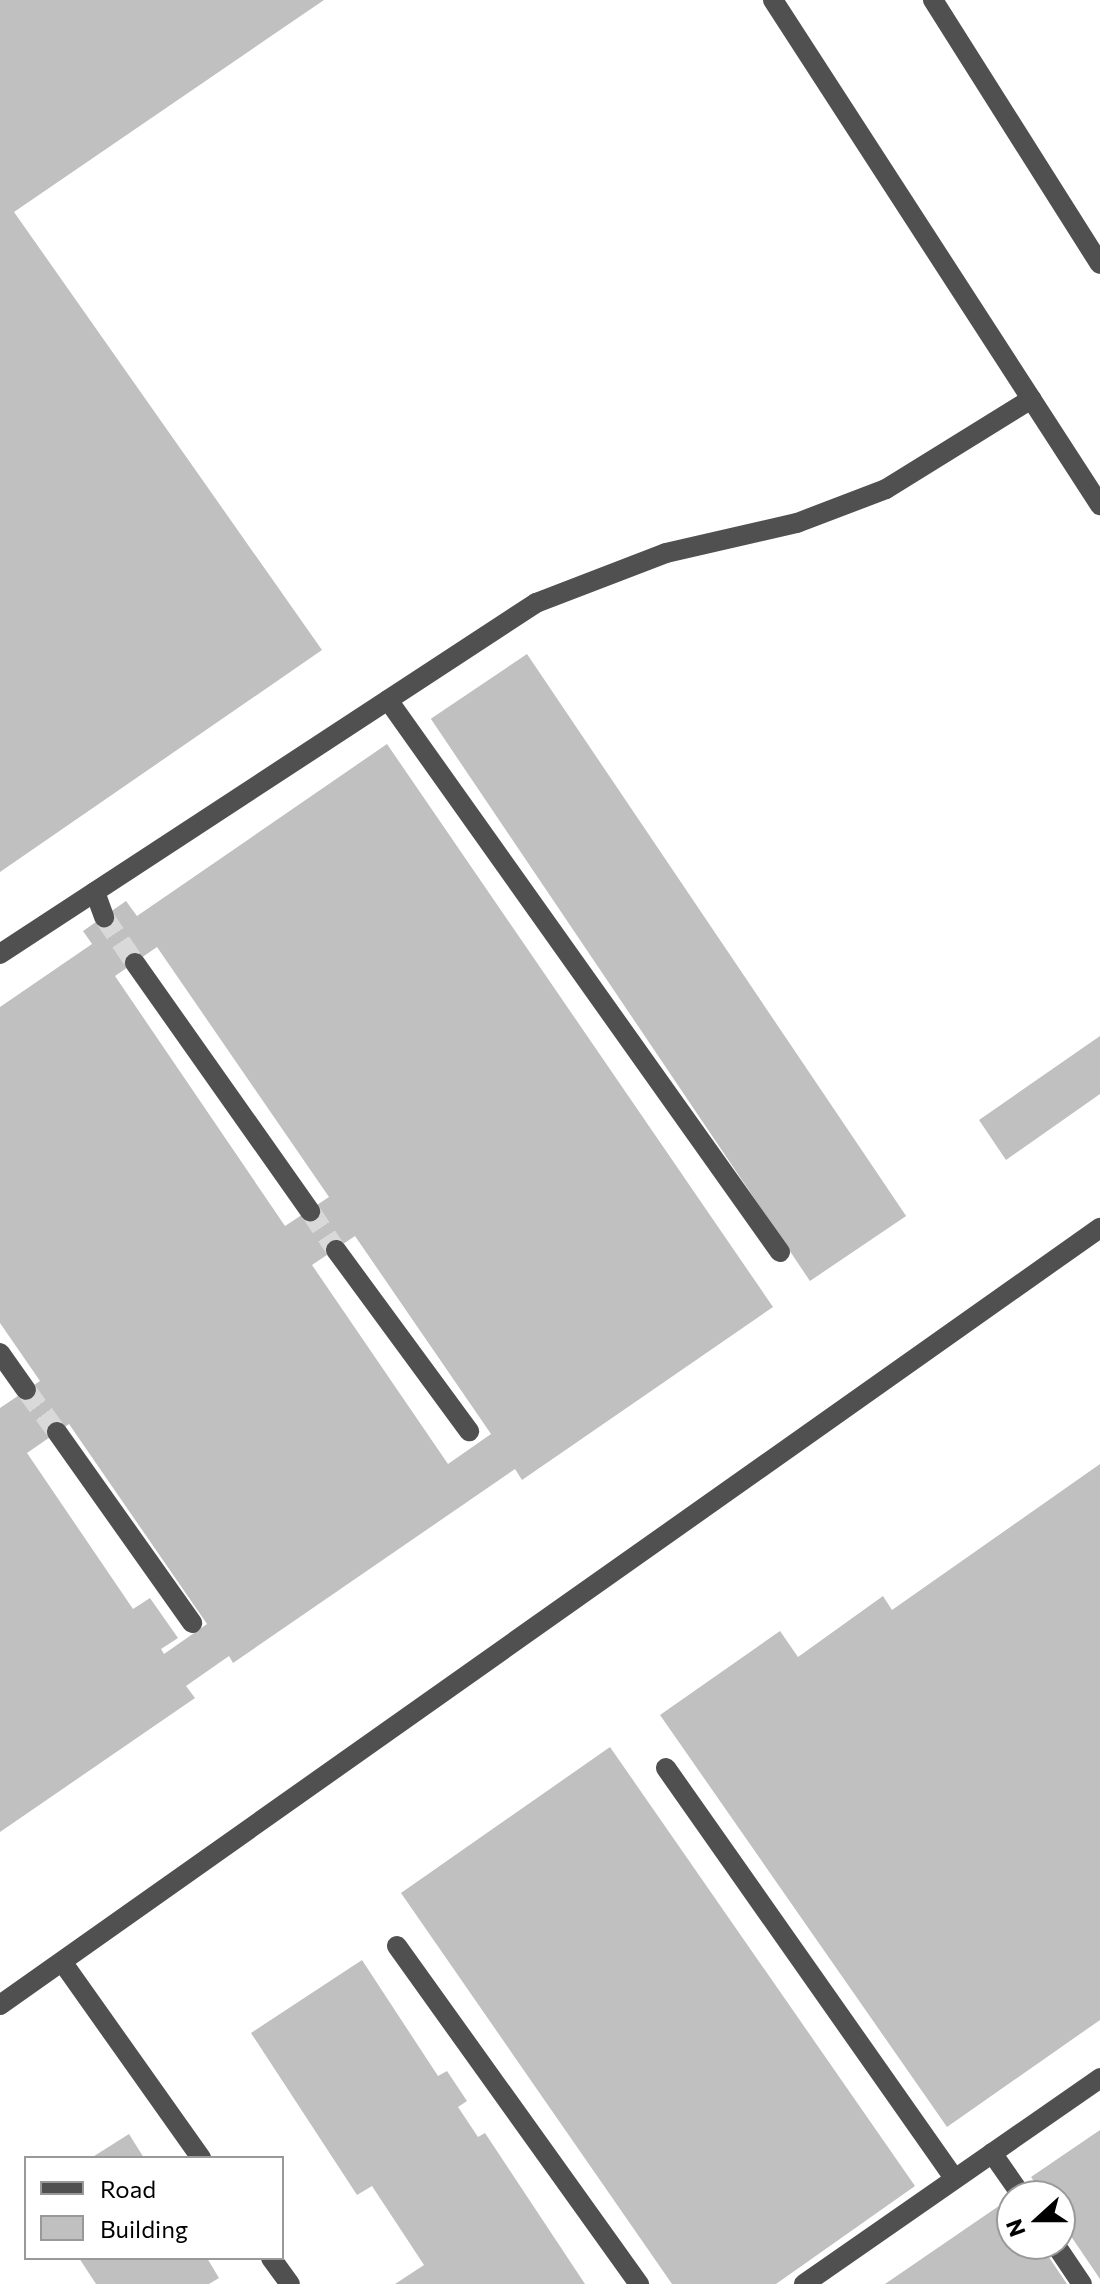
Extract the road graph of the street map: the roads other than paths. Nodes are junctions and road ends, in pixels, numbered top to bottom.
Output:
1 (773, 0) edge
2 (933, 0) edge
3 (1100, 264) edge
4 (1031, 399) junction
5 (1100, 505) edge
6 (388, 700) junction
7 (95, 892) junction
8 (104, 917) tunnel mouth
9 (0, 954) edge
10 (135, 963) tunnel mouth
11 (310, 1211) tunnel mouth
12 (1100, 1228) edge
13 (336, 1250) tunnel mouth
14 (780, 1252) dead end
15 (0, 1353) edge
16 (26, 1390) tunnel mouth
17 (469, 1431) dead end
18 (57, 1432) tunnel mouth
19 (192, 1623) dead end
20 (666, 1768) dead end
21 (397, 1946) dead end
22 (63, 1963) junction
23 (0, 2005) edge
24 (1100, 2078) edge
25 (992, 2153) junction
26 (200, 2156) edge
27 (954, 2178) junction
28 (1011, 2180) edge
29 (272, 2260) edge
30 (1066, 2260) edge
31 (290, 2284) edge
32 (639, 2284) edge
33 (804, 2284) edge
34 (1082, 2284) edge

1 - 4 street
2 - 3 street
4 - 5 street
4 - 6 street
6 - 7 street
6 - 14 street
7 - 8 street
7 - 9 street
10 - 11 street
12 - 22 street
13 - 17 street
15 - 16 street
18 - 19 street
20 - 27 street
21 - 32 street
22 - 23 street
22 - 26 street
24 - 25 street
25 - 27 street
25 - 28 street
27 - 33 street
29 - 31 street
30 - 34 street

